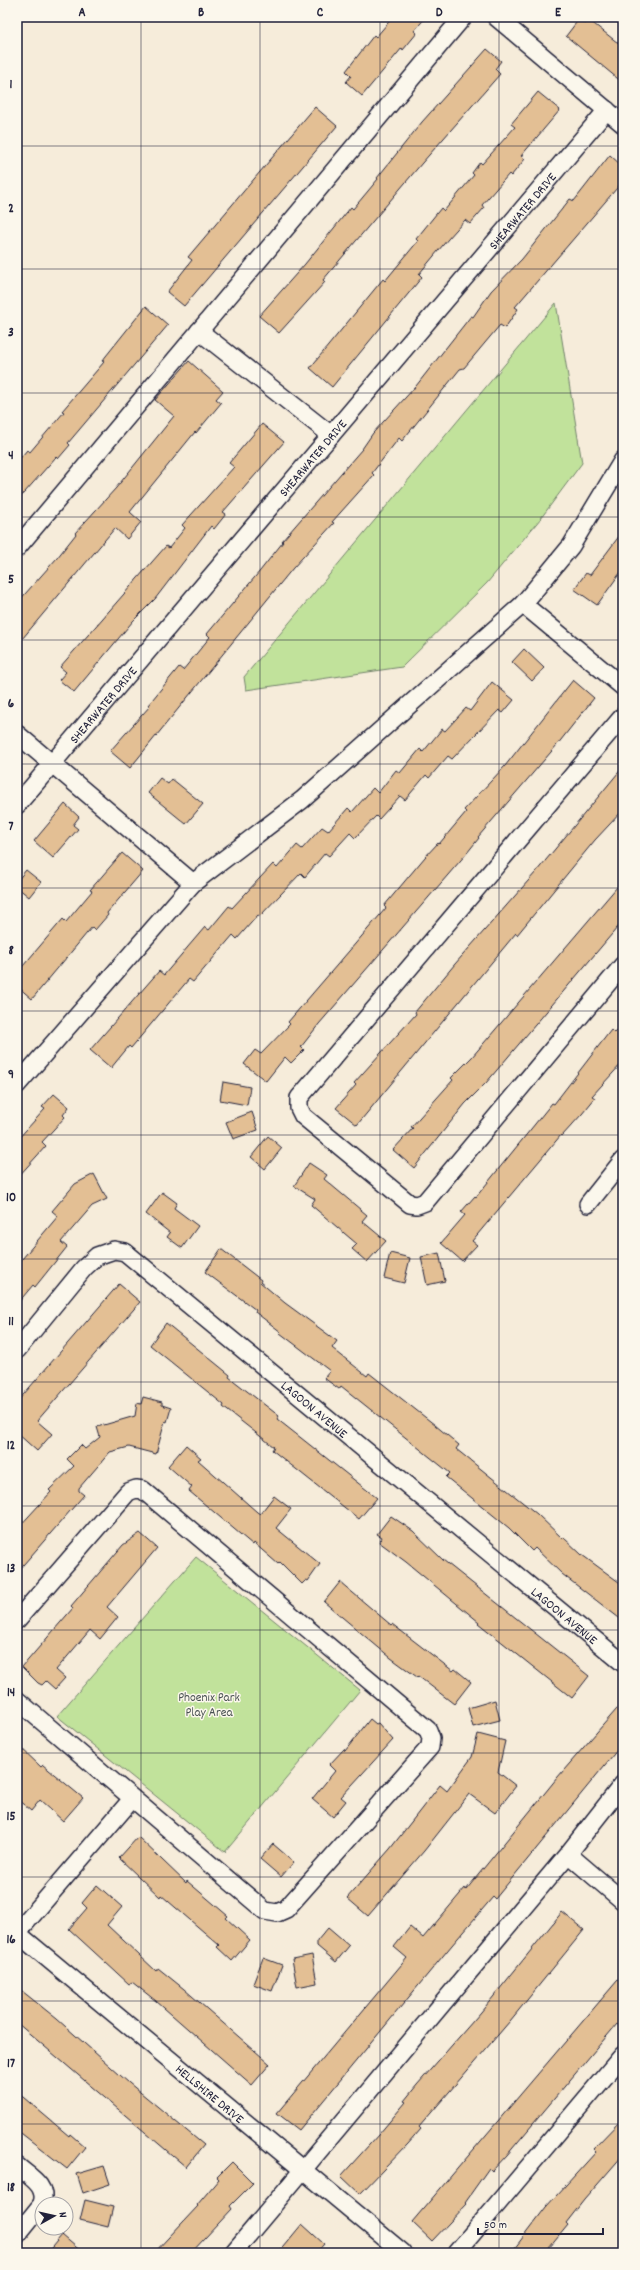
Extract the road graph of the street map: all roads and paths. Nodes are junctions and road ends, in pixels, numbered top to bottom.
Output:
1 (464, 17) edge
2 (496, 17) edge
3 (607, 110) junction
4 (623, 124) edge
5 (199, 331) junction
6 (331, 435) junction
7 (623, 460) edge
8 (17, 548) edge
9 (523, 604) junction
10 (623, 687) edge
11 (623, 716) edge
12 (17, 734) edge
13 (52, 764) junction
14 (17, 805) edge
15 (194, 882) junction
16 (623, 965) edge
17 (17, 1085) edge
18 (623, 1160) edge
19 (588, 1204) dead end
20 (17, 1350) edge
21 (17, 1620) edge
22 (623, 1663) edge
23 (17, 1700) edge
24 (623, 1784) edge
25 (132, 1799) junction
26 (568, 1854) junction
27 (623, 1902) edge
28 (17, 1933) edge
29 (623, 2055) edge
30 (17, 2166) edge
31 (302, 2169) junction
32 (44, 2196) edge
33 (34, 2214) edge
34 (17, 2235) edge
35 (233, 2253) edge
36 (404, 2253) edge
37 (456, 2253) edge

1 - 5 street
2 - 3 street
3 - 4 street
3 - 6 street, SHEARWATER DRIVE
5 - 6 street
5 - 8 street
6 - 13 street, SHEARWATER DRIVE
7 - 9 street
9 - 10 street
9 - 15 street
11 - 16 street
12 - 13 street
13 - 14 street, SHEARWATER DRIVE
13 - 15 street
15 - 17 street
18 - 19 street
20 - 22 street, LAGOON AVENUE
21 - 25 street
23 - 25 street
24 - 26 street
25 - 28 street
26 - 27 street
26 - 31 street
28 - 31 street, HELLSHIRE DRIVE
29 - 37 street
30 - 32 street
31 - 35 street
31 - 36 street, HELLSHIRE DRIVE
33 - 34 street

